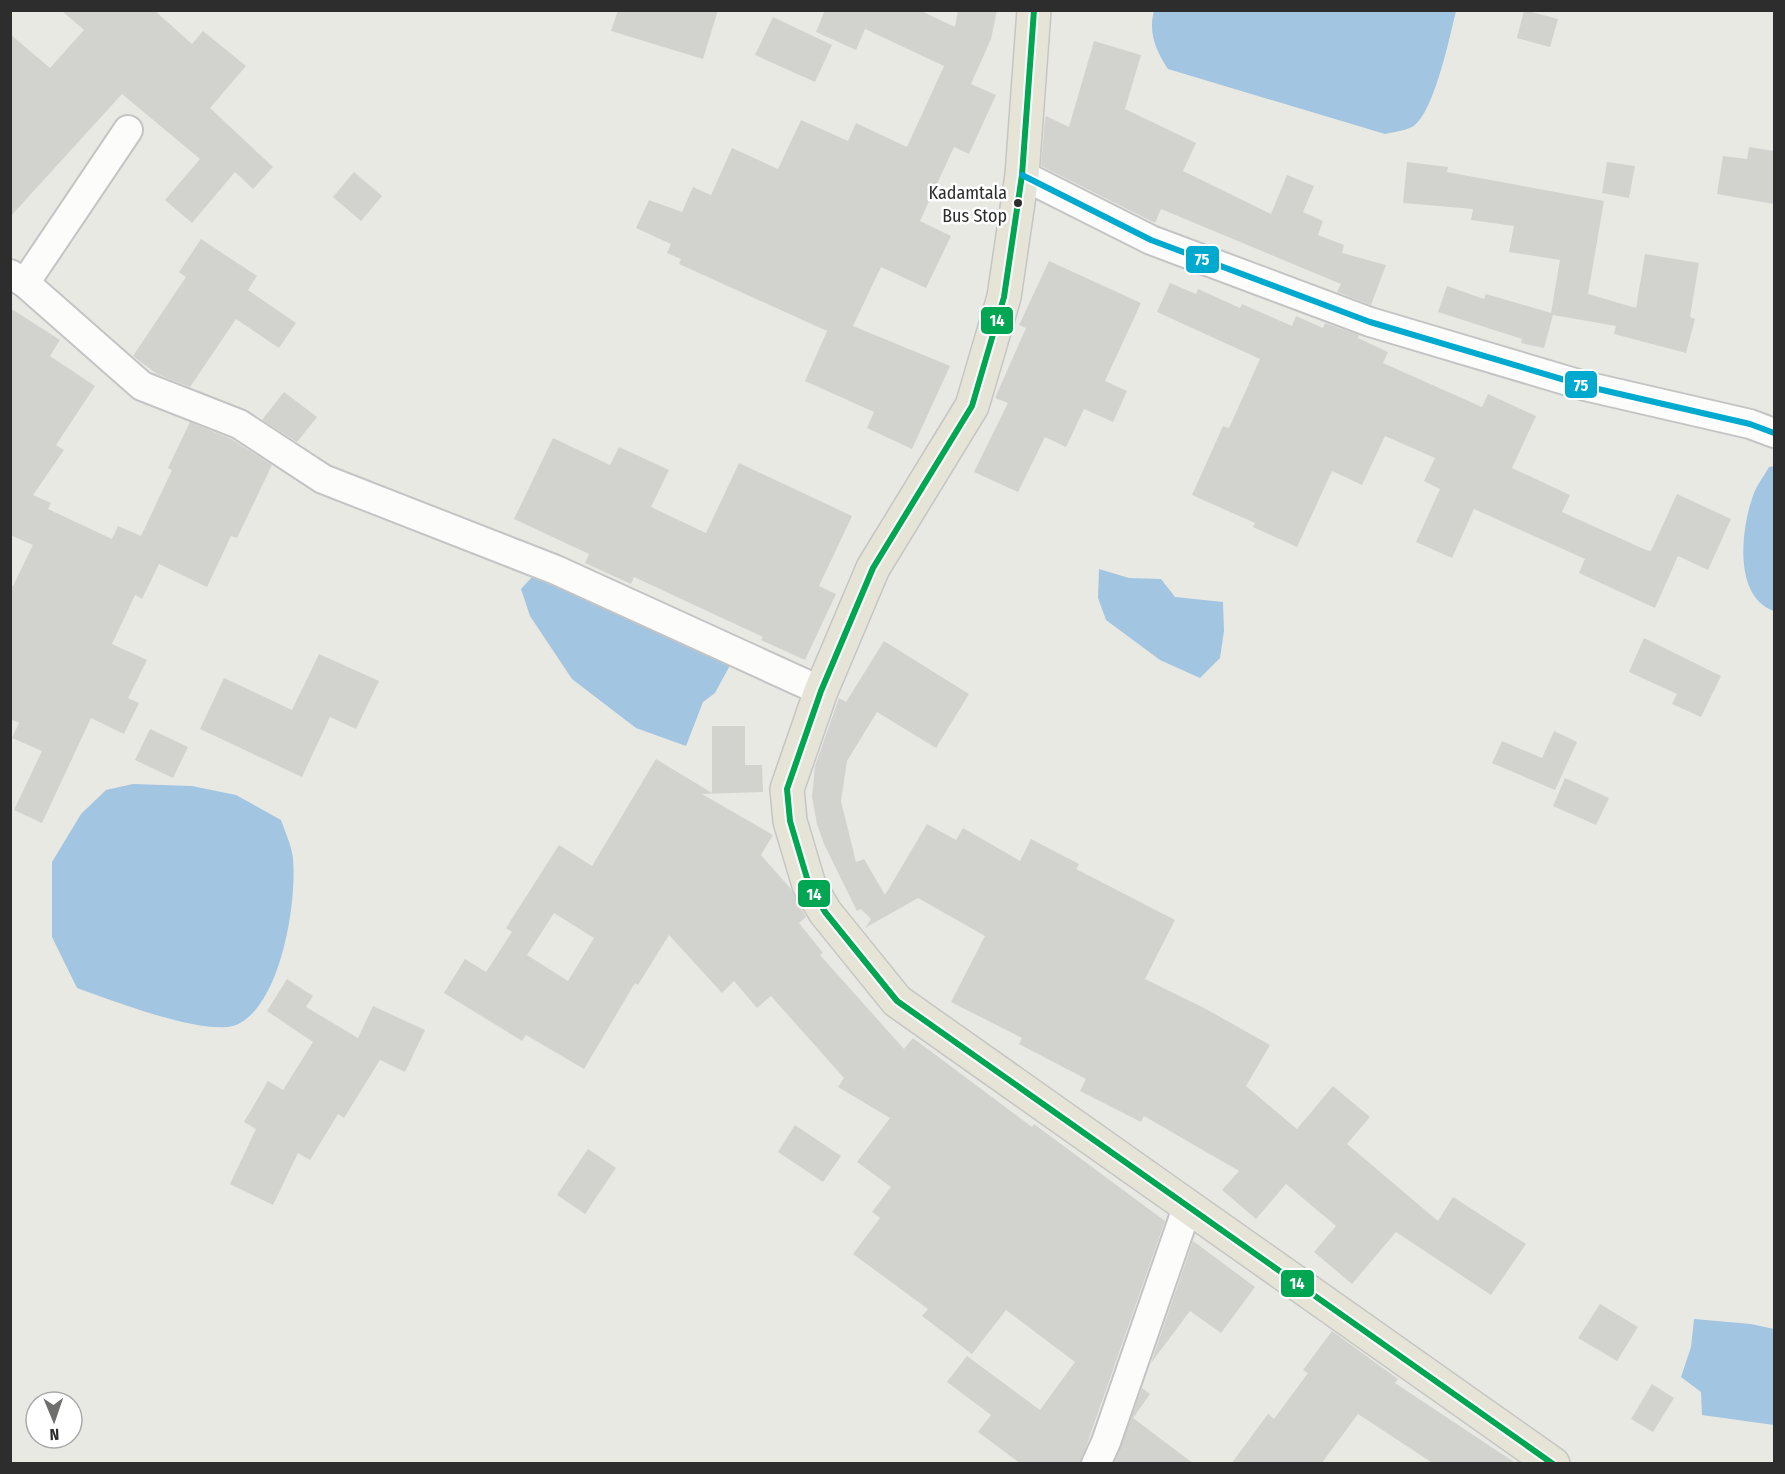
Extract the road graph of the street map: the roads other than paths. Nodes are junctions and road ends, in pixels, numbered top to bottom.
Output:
1 (1034, 10) edge
2 (128, 130) dead end
3 (1022, 175) junction
4 (18, 278) edge
5 (1774, 433) edge
6 (821, 692) junction
7 (1188, 1205) junction
8 (1096, 1464) edge
9 (1552, 1464) edge

1 - 3 highway
2 - 4 street
3 - 5 street
3 - 6 highway
4 - 6 street
6 - 7 highway
7 - 8 street
7 - 9 highway

